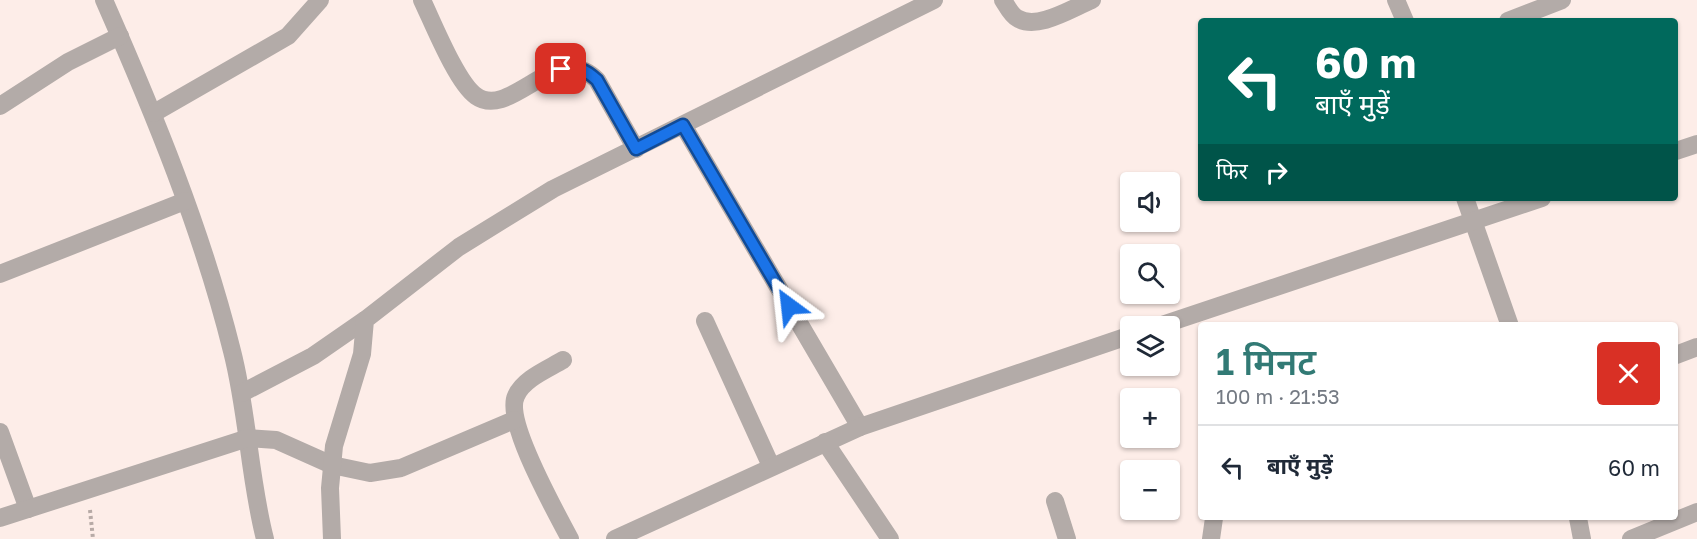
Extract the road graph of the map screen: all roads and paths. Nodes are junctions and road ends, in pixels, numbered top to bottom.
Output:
1 (104, 0) edge
2 (320, 0) edge
3 (422, 0) edge
4 (934, 0) edge
5 (1003, 0) edge
6 (1092, 0) edge
7 (1396, 0) edge
8 (1562, 0) edge
9 (1404, 18) edge
10 (1516, 18) edge
11 (120, 36) junction
12 (0, 106) edge
13 (154, 113) junction
14 (683, 125) junction
15 (1697, 144) edge
16 (636, 149) junction
17 (1678, 150) edge
18 (184, 201) junction
19 (1466, 201) edge
20 (1533, 201) edge
21 (1472, 222) junction
22 (0, 274) edge
23 (1180, 319) edge
24 (365, 320) junction
25 (705, 321) dead end
26 (1509, 322) edge
27 (1120, 339) edge
28 (1697, 347) edge
29 (1678, 354) edge
30 (563, 360) dead end
31 (242, 393) junction
32 (514, 420) junction
33 (860, 427) junction
34 (0, 432) edge
35 (248, 438) junction
36 (825, 442) junction
37 (332, 465) junction
38 (771, 466) junction
39 (87, 490) junction
40 (1055, 501) dead end
41 (28, 509) junction
42 (1697, 512) edge
43 (0, 518) edge
44 (1214, 520) edge
45 (1578, 520) edge
46 (1677, 520) edge
47 (1678, 520) edge
48 (93, 539) edge
49 (265, 539) edge
50 (332, 539) edge
51 (570, 539) edge
52 (615, 539) edge
53 (890, 539) edge
54 (1066, 539) edge
55 (1211, 539) edge
56 (1582, 539) edge
57 (1631, 539) edge

1 - 11 street
2 - 13 street
3 - 16 street
4 - 14 street
5 - 6 street
7 - 9 street
8 - 10 street
11 - 12 street
11 - 13 street
13 - 18 street
14 - 16 street
14 - 33 street
15 - 17 street
16 - 24 street
18 - 22 street
18 - 31 street
19 - 21 street
20 - 21 street
21 - 23 street
21 - 26 street
24 - 31 street
24 - 37 street
25 - 38 street
27 - 33 street
28 - 29 street
30 - 32 street
31 - 35 street
32 - 37 street
32 - 51 street
33 - 36 street
34 - 41 street
35 - 37 street
35 - 39 street
35 - 49 street
36 - 38 street
36 - 53 street
37 - 50 street
38 - 52 street
39 - 41 street
39 - 48 path
40 - 54 street
41 - 43 street
42 - 47 street
44 - 55 street
45 - 56 street
46 - 57 street

